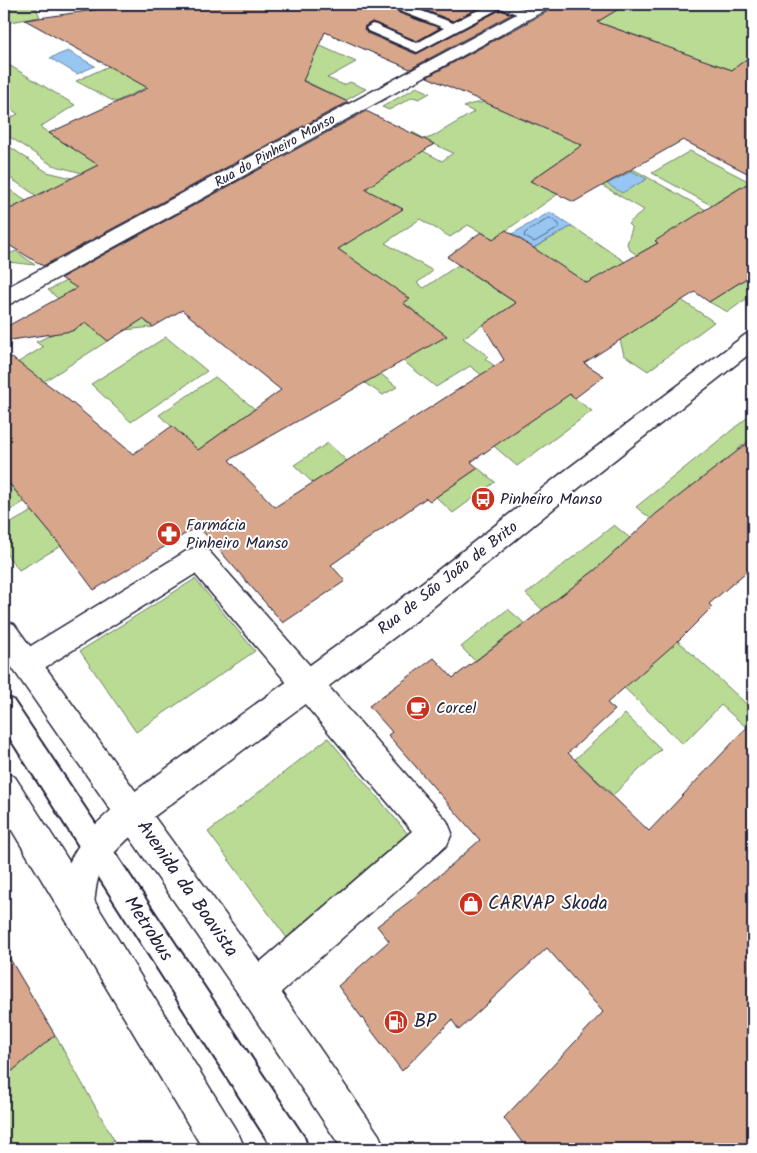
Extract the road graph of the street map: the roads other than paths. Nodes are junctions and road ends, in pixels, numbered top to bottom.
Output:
1 (412, 4) edge
2 (498, 4) edge
3 (502, 4) edge
4 (546, 4) edge
5 (528, 14) junction
6 (372, 28) dead end
7 (454, 28) junction
8 (4, 298) edge
9 (753, 340) edge
10 (4, 633) edge
11 (26, 664) junction
12 (307, 684) junction
13 (4, 708) edge
14 (4, 788) edge
15 (132, 812) junction
16 (96, 849) junction
17 (78, 906) junction
18 (257, 989) junction
19 (225, 1149) edge
20 (292, 1149) edge
21 (365, 1149) edge

1 - 7 lane
2 - 7 lane
3 - 5 lane
4 - 5 street, Rua do Pinheiro Manso
5 - 8 street, Rua do Pinheiro Manso
6 - 7 lane
9 - 12 street, Rua de São João de Brito
10 - 11 street, Avenida da Boavista
11 - 12 street
11 - 15 street, Avenida da Boavista
12 - 15 street, Rua de São João de Brito
12 - 18 street
13 - 16 lane, Metrobus
14 - 17 street
15 - 16 street, Rua de São João de Brito
15 - 18 street, Avenida da Boavista
16 - 17 street, Rua de São João de Brito
16 - 20 lane, Metrobus
17 - 19 street
18 - 21 street, Avenida da Boavista

